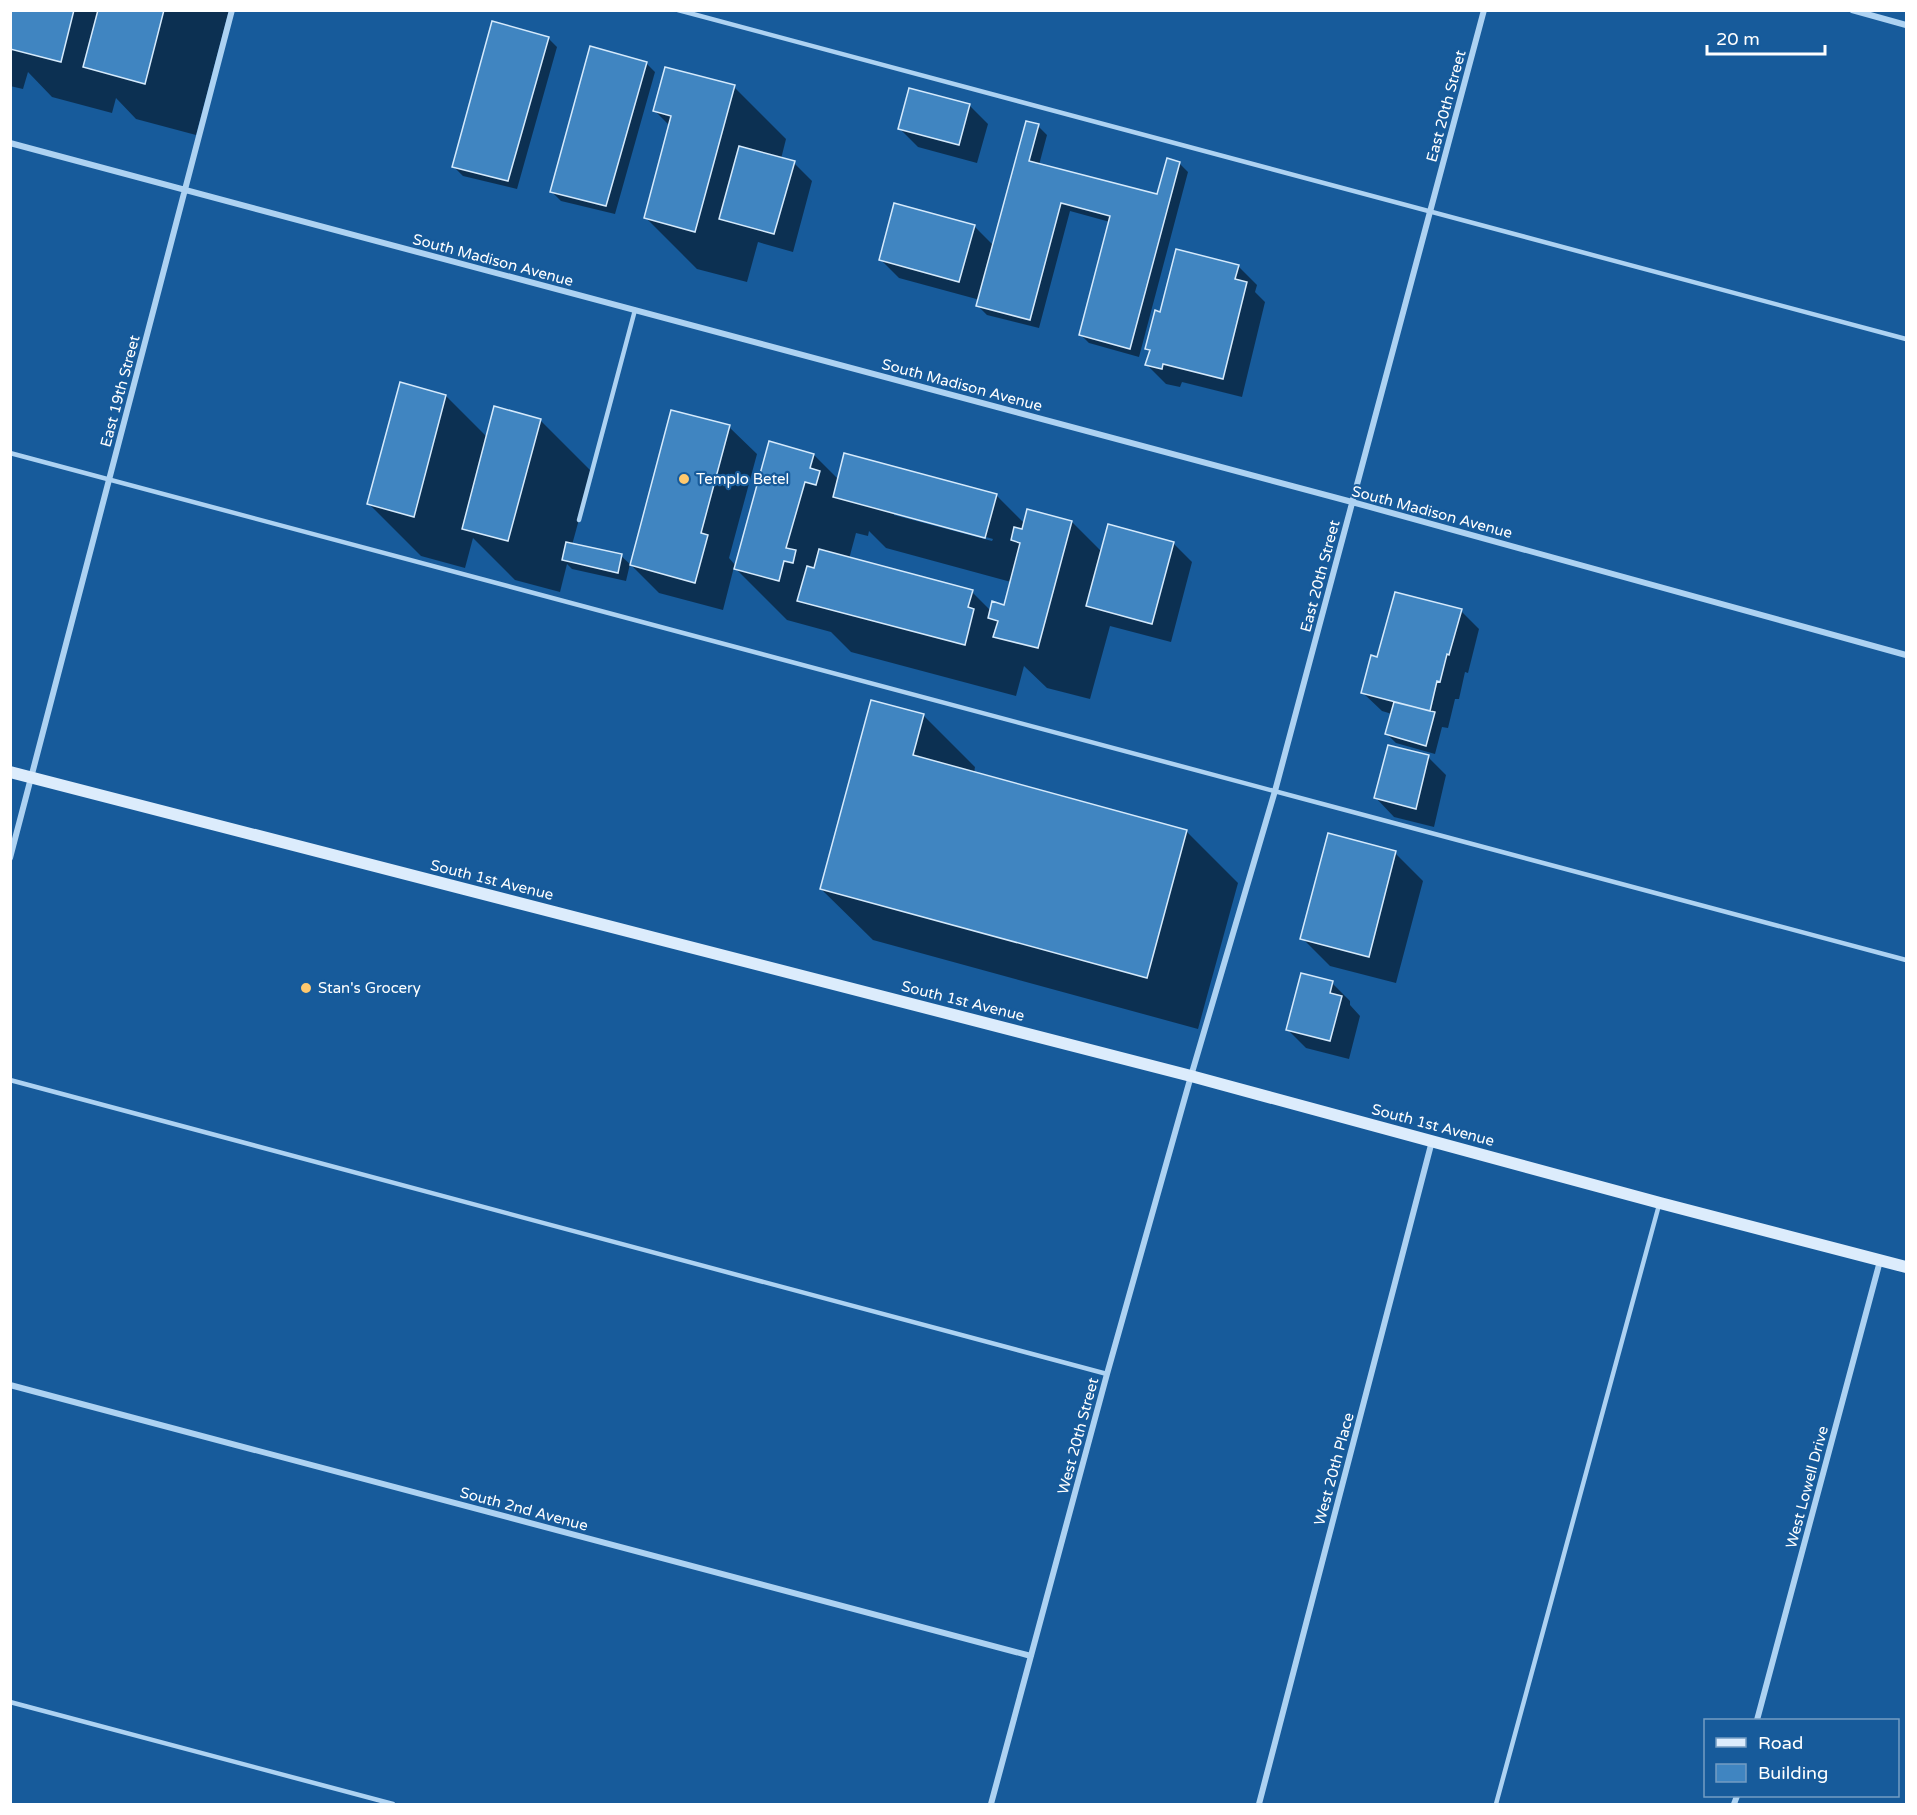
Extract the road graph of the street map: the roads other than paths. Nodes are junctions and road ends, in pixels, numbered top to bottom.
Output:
1 (231, 10) edge
2 (678, 10) edge
3 (1484, 10) edge
4 (1852, 10) edge
5 (1906, 25) edge
6 (10, 143) edge
7 (185, 190) junction
8 (1430, 212) junction
9 (635, 310) junction
10 (1906, 339) edge
11 (10, 453) edge
12 (110, 479) junction
13 (1352, 502) junction
14 (579, 520) dead end
15 (1906, 655) edge
16 (10, 772) edge
17 (32, 777) junction
18 (1275, 791) junction
19 (10, 858) edge
20 (1906, 960) edge
21 (1191, 1076) junction
22 (10, 1080) edge
23 (1432, 1140) junction
24 (1660, 1203) junction
25 (1880, 1260) junction
26 (1906, 1267) edge
27 (1107, 1374) junction
28 (10, 1385) edge
29 (1030, 1656) junction
30 (10, 1702) edge
31 (1757, 1719) edge
32 (393, 1804) edge
33 (991, 1804) edge
34 (1259, 1804) edge
35 (1496, 1804) edge

1 - 7 street, East 19th Street
2 - 8 lane
3 - 8 street, East 20th Street
4 - 5 street
6 - 7 street, South Madison Avenue
7 - 9 street, South Madison Avenue
7 - 12 street, East 19th Street
8 - 10 lane
8 - 13 street, East 20th Street
9 - 13 street, South Madison Avenue
9 - 14 lane
11 - 12 lane
12 - 17 street, East 19th Street
12 - 18 lane
13 - 15 street, South Madison Avenue
13 - 18 street, East 20th Street
16 - 17 street, South 1st Avenue
17 - 19 street, East 19th Street
17 - 21 street, South 1st Avenue
18 - 20 lane
18 - 21 street, East 20th Street
21 - 23 street, South 1st Avenue
21 - 27 street, West 20th Street
22 - 27 lane
23 - 24 street, South 1st Avenue
23 - 34 street, West 20th Place
24 - 25 street, South 1st Avenue
24 - 35 lane
25 - 26 street, South 1st Avenue
25 - 31 street, West Lowell Drive
27 - 29 street, West 20th Street
28 - 29 street, South 2nd Avenue
29 - 33 street, West 20th Street
30 - 32 lane

